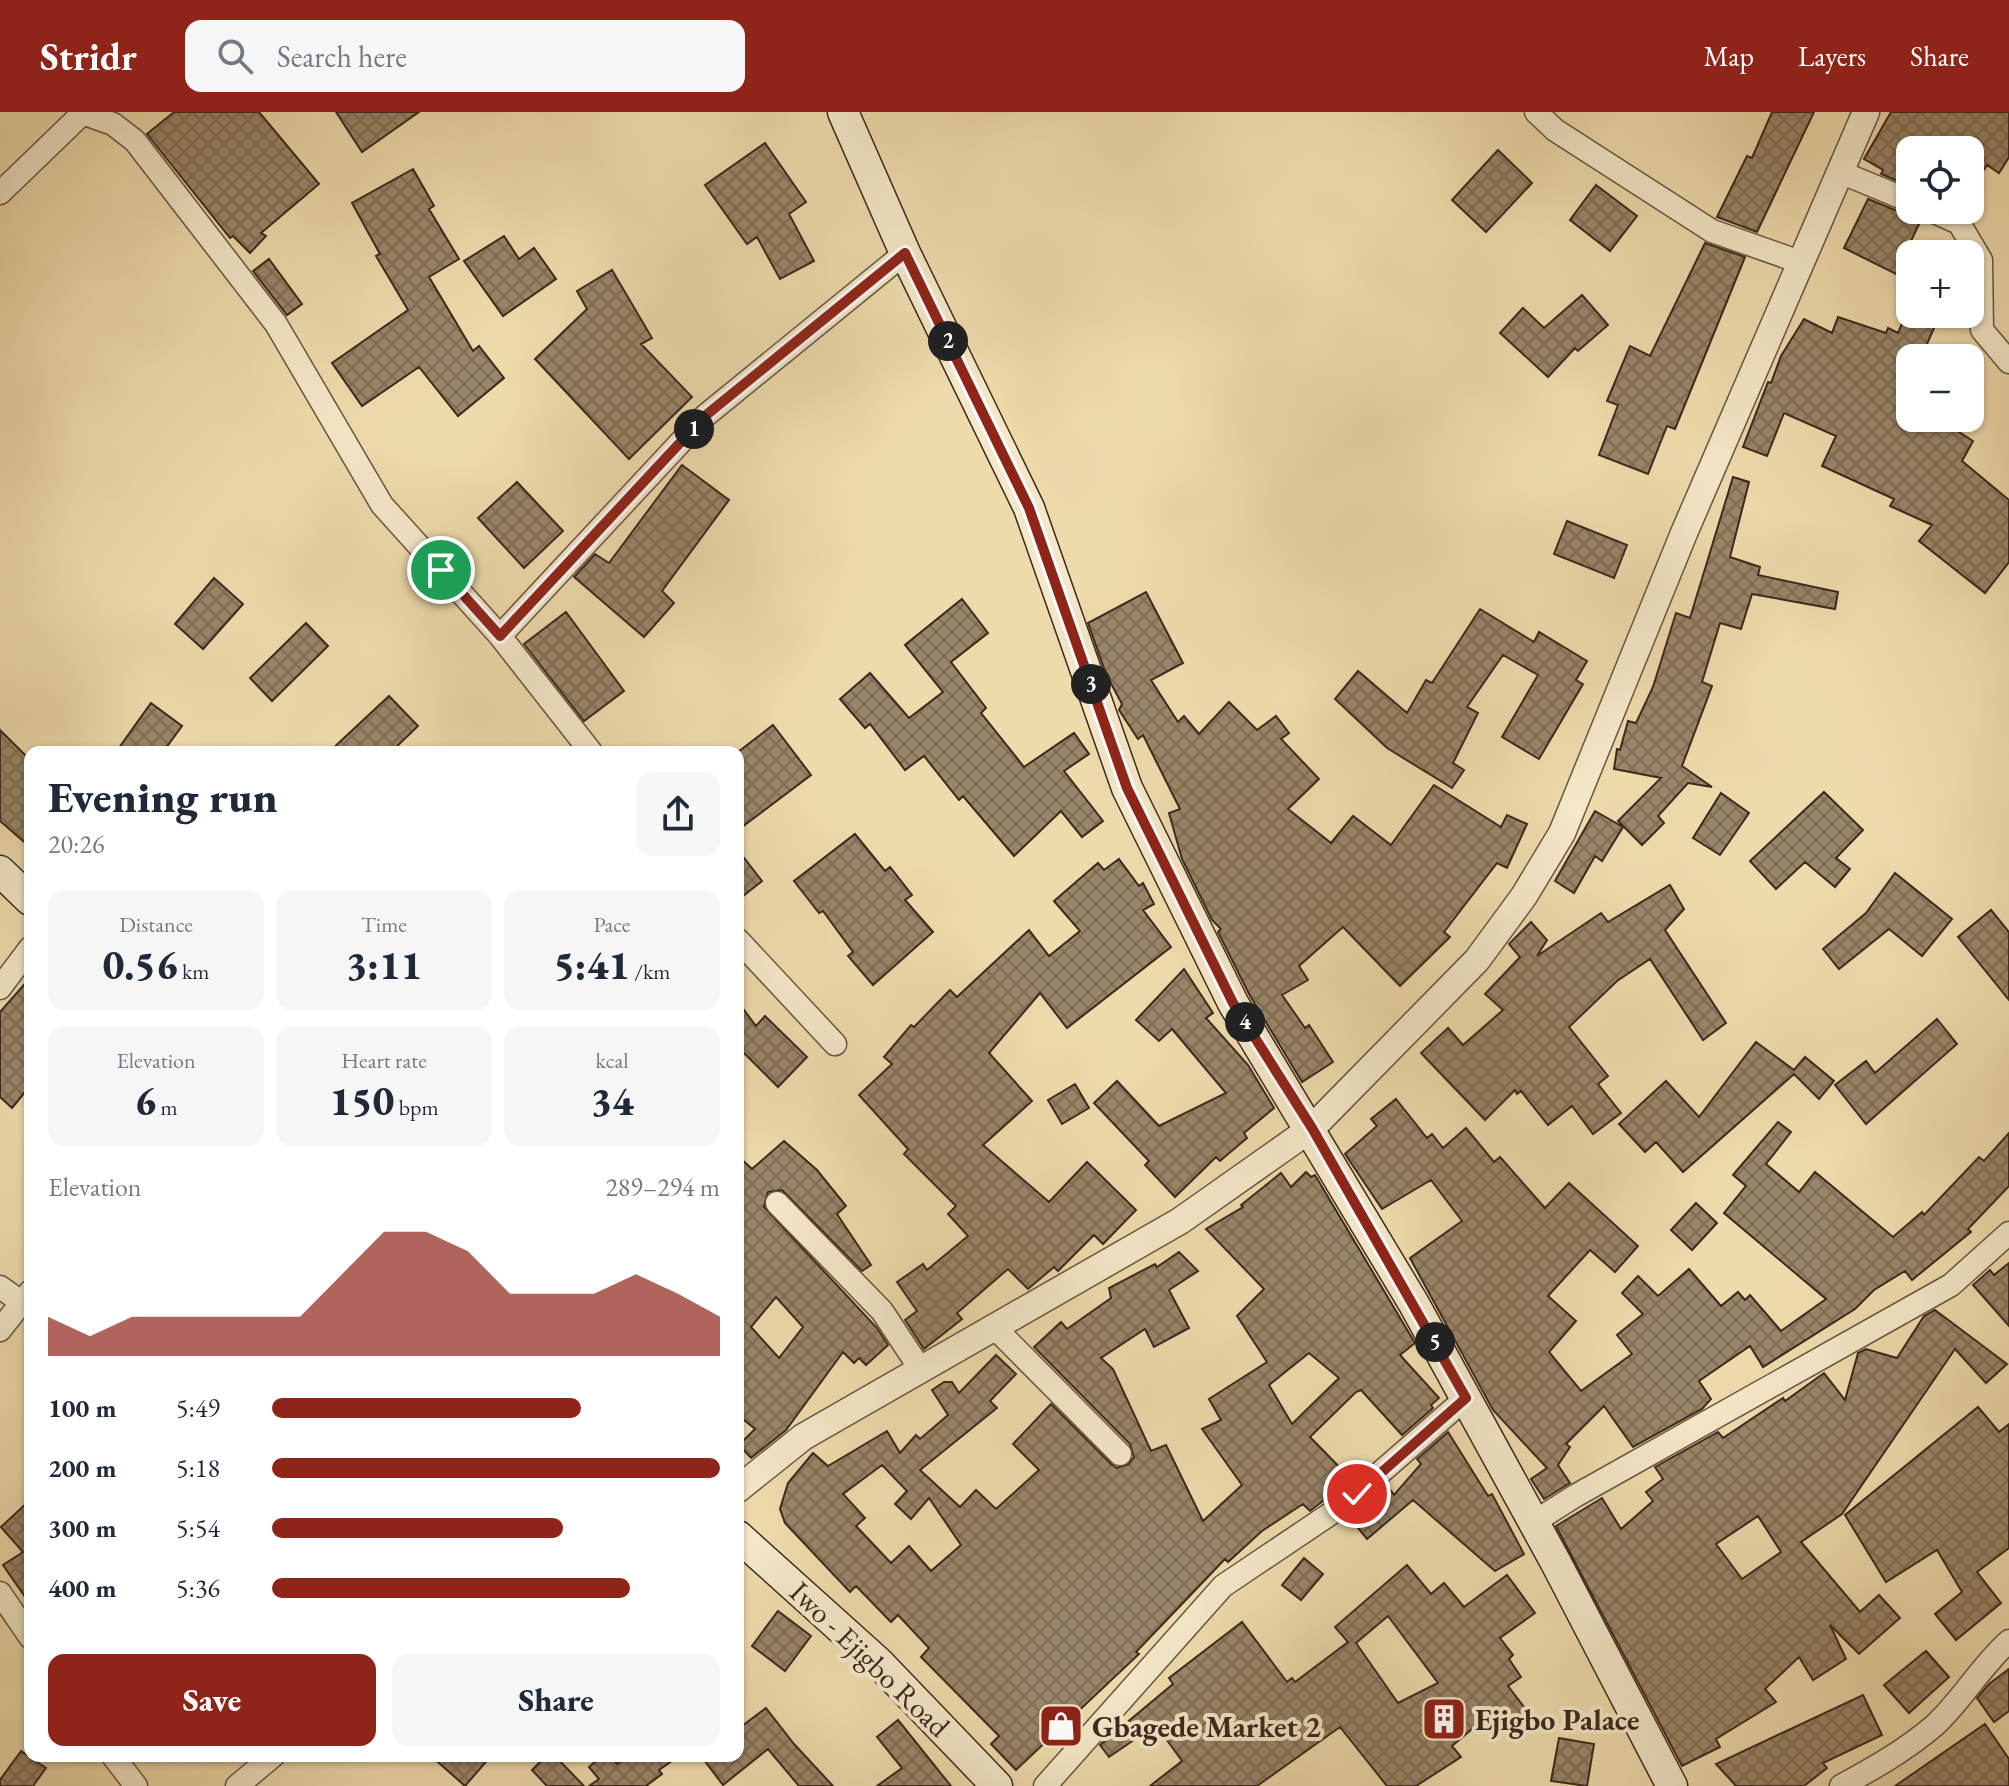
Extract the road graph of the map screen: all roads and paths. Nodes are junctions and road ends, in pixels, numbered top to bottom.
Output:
1 (82, 112) edge
2 (843, 112) edge
3 (1536, 112) edge
4 (1866, 112) edge
5 (1840, 172) junction
6 (0, 193) edge
7 (1896, 195) edge
8 (1960, 224) edge
9 (905, 253) junction
10 (1800, 262) junction
11 (2009, 362) edge
12 (500, 636) junction
13 (586, 746) edge
14 (0, 871) edge
15 (24, 894) edge
16 (744, 946) edge
17 (24, 956) edge
18 (0, 988) edge
19 (835, 1044) dead end
20 (1312, 1128) junction
21 (777, 1203) dead end
22 (2009, 1233) edge
23 (0, 1287) edge
24 (24, 1296) edge
25 (24, 1300) edge
26 (996, 1329) junction
27 (0, 1330) edge
28 (921, 1370) junction
29 (1466, 1398) junction
30 (1120, 1454) dead end
31 (744, 1484) edge
32 (1534, 1522) junction
33 (744, 1541) edge
34 (0, 1593) edge
35 (24, 1628) edge
36 (2009, 1641) edge
37 (118, 1762) edge
38 (266, 1762) edge
39 (136, 1786) edge
40 (237, 1786) edge
41 (997, 1786) edge
42 (1045, 1786) edge
43 (1672, 1786) edge
44 (1841, 1786) edge

1 - 6 street
1 - 12 street
2 - 9 main road
3 - 10 street
4 - 5 street
5 - 7 street
5 - 10 street
8 - 11 street
9 - 12 street
9 - 20 main road
10 - 20 street
12 - 13 street
14 - 15 main road
16 - 19 street
17 - 18 street
20 - 26 street
20 - 29 main road
21 - 28 street
22 - 32 street
23 - 24 street
25 - 27 street
26 - 28 street
26 - 30 street
28 - 31 street
29 - 32 main road
29 - 42 street
32 - 43 main road
33 - 41 main road, Iwo - Ejigbo Road
34 - 35 street
36 - 44 street
37 - 39 street
38 - 40 street

